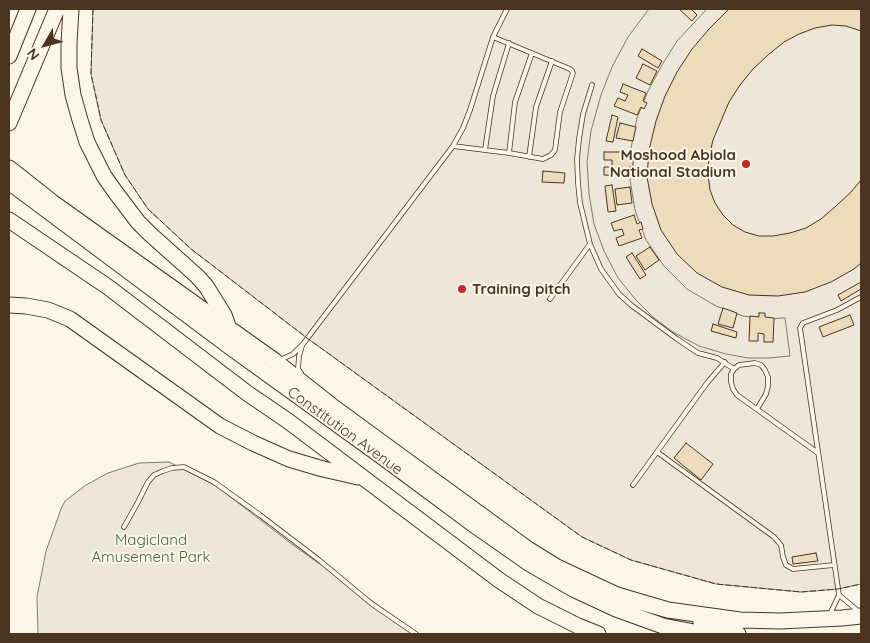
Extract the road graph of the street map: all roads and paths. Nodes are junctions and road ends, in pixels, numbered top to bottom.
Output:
1 (28, 9) edge
2 (57, 9) edge
3 (71, 9) edge
4 (508, 9) edge
5 (493, 37) junction
6 (509, 43) junction
7 (532, 53) junction
8 (9, 56) edge
9 (552, 61) junction
10 (592, 85) dead end
11 (9, 124) edge
12 (453, 146) junction
13 (485, 150) junction
14 (509, 153) junction
15 (530, 157) junction
16 (11, 177) edge
17 (30, 198) junction
18 (52, 202) junction
19 (9, 220) edge
20 (590, 244) junction
21 (861, 297) edge
22 (550, 299) dead end
23 (9, 305) edge
24 (233, 331) junction
25 (303, 344) junction
26 (725, 362) junction
27 (268, 363) junction
28 (734, 369) junction
29 (307, 386) junction
30 (757, 409) junction
31 (657, 452) junction
32 (818, 453) junction
33 (365, 478) junction
34 (634, 485) dead end
35 (124, 527) dead end
36 (834, 565) junction
37 (839, 595) junction
38 (668, 610) junction
39 (861, 615) edge
40 (828, 619) junction
41 (582, 630) edge
42 (416, 634) edge
43 (598, 634) edge
44 (705, 634) edge
45 (738, 634) edge

1 - 8 highway
2 - 11 highway
3 - 24 highway
4 - 5 lane
5 - 6 lane
5 - 12 lane
6 - 7 lane
6 - 13 lane
7 - 9 lane
7 - 14 lane
9 - 15 lane
9 - 15 lane
10 - 20 lane
12 - 13 lane
12 - 25 lane
13 - 14 lane
14 - 15 lane
16 - 17 highway, Constitution Avenue
16 - 18 highway
17 - 18 highway
17 - 27 highway, Constitution Avenue
18 - 24 highway
19 - 33 highway, Constitution Avenue
20 - 22 lane
20 - 26 lane
21 - 32 lane
23 - 33 highway
24 - 27 highway
25 - 27 lane
25 - 29 lane
26 - 28 lane
26 - 31 lane
27 - 29 highway
27 - 44 highway, Constitution Avenue
28 - 30 lane
28 - 30 lane
29 - 38 highway
30 - 32 lane
31 - 34 lane
31 - 36 lane
32 - 36 lane
33 - 41 highway, Constitution Avenue
35 - 42 lane
36 - 37 lane
37 - 39 lane
37 - 40 lane
38 - 40 highway
38 - 45 highway
39 - 40 highway
41 - 43 highway, Constitution Avenue

